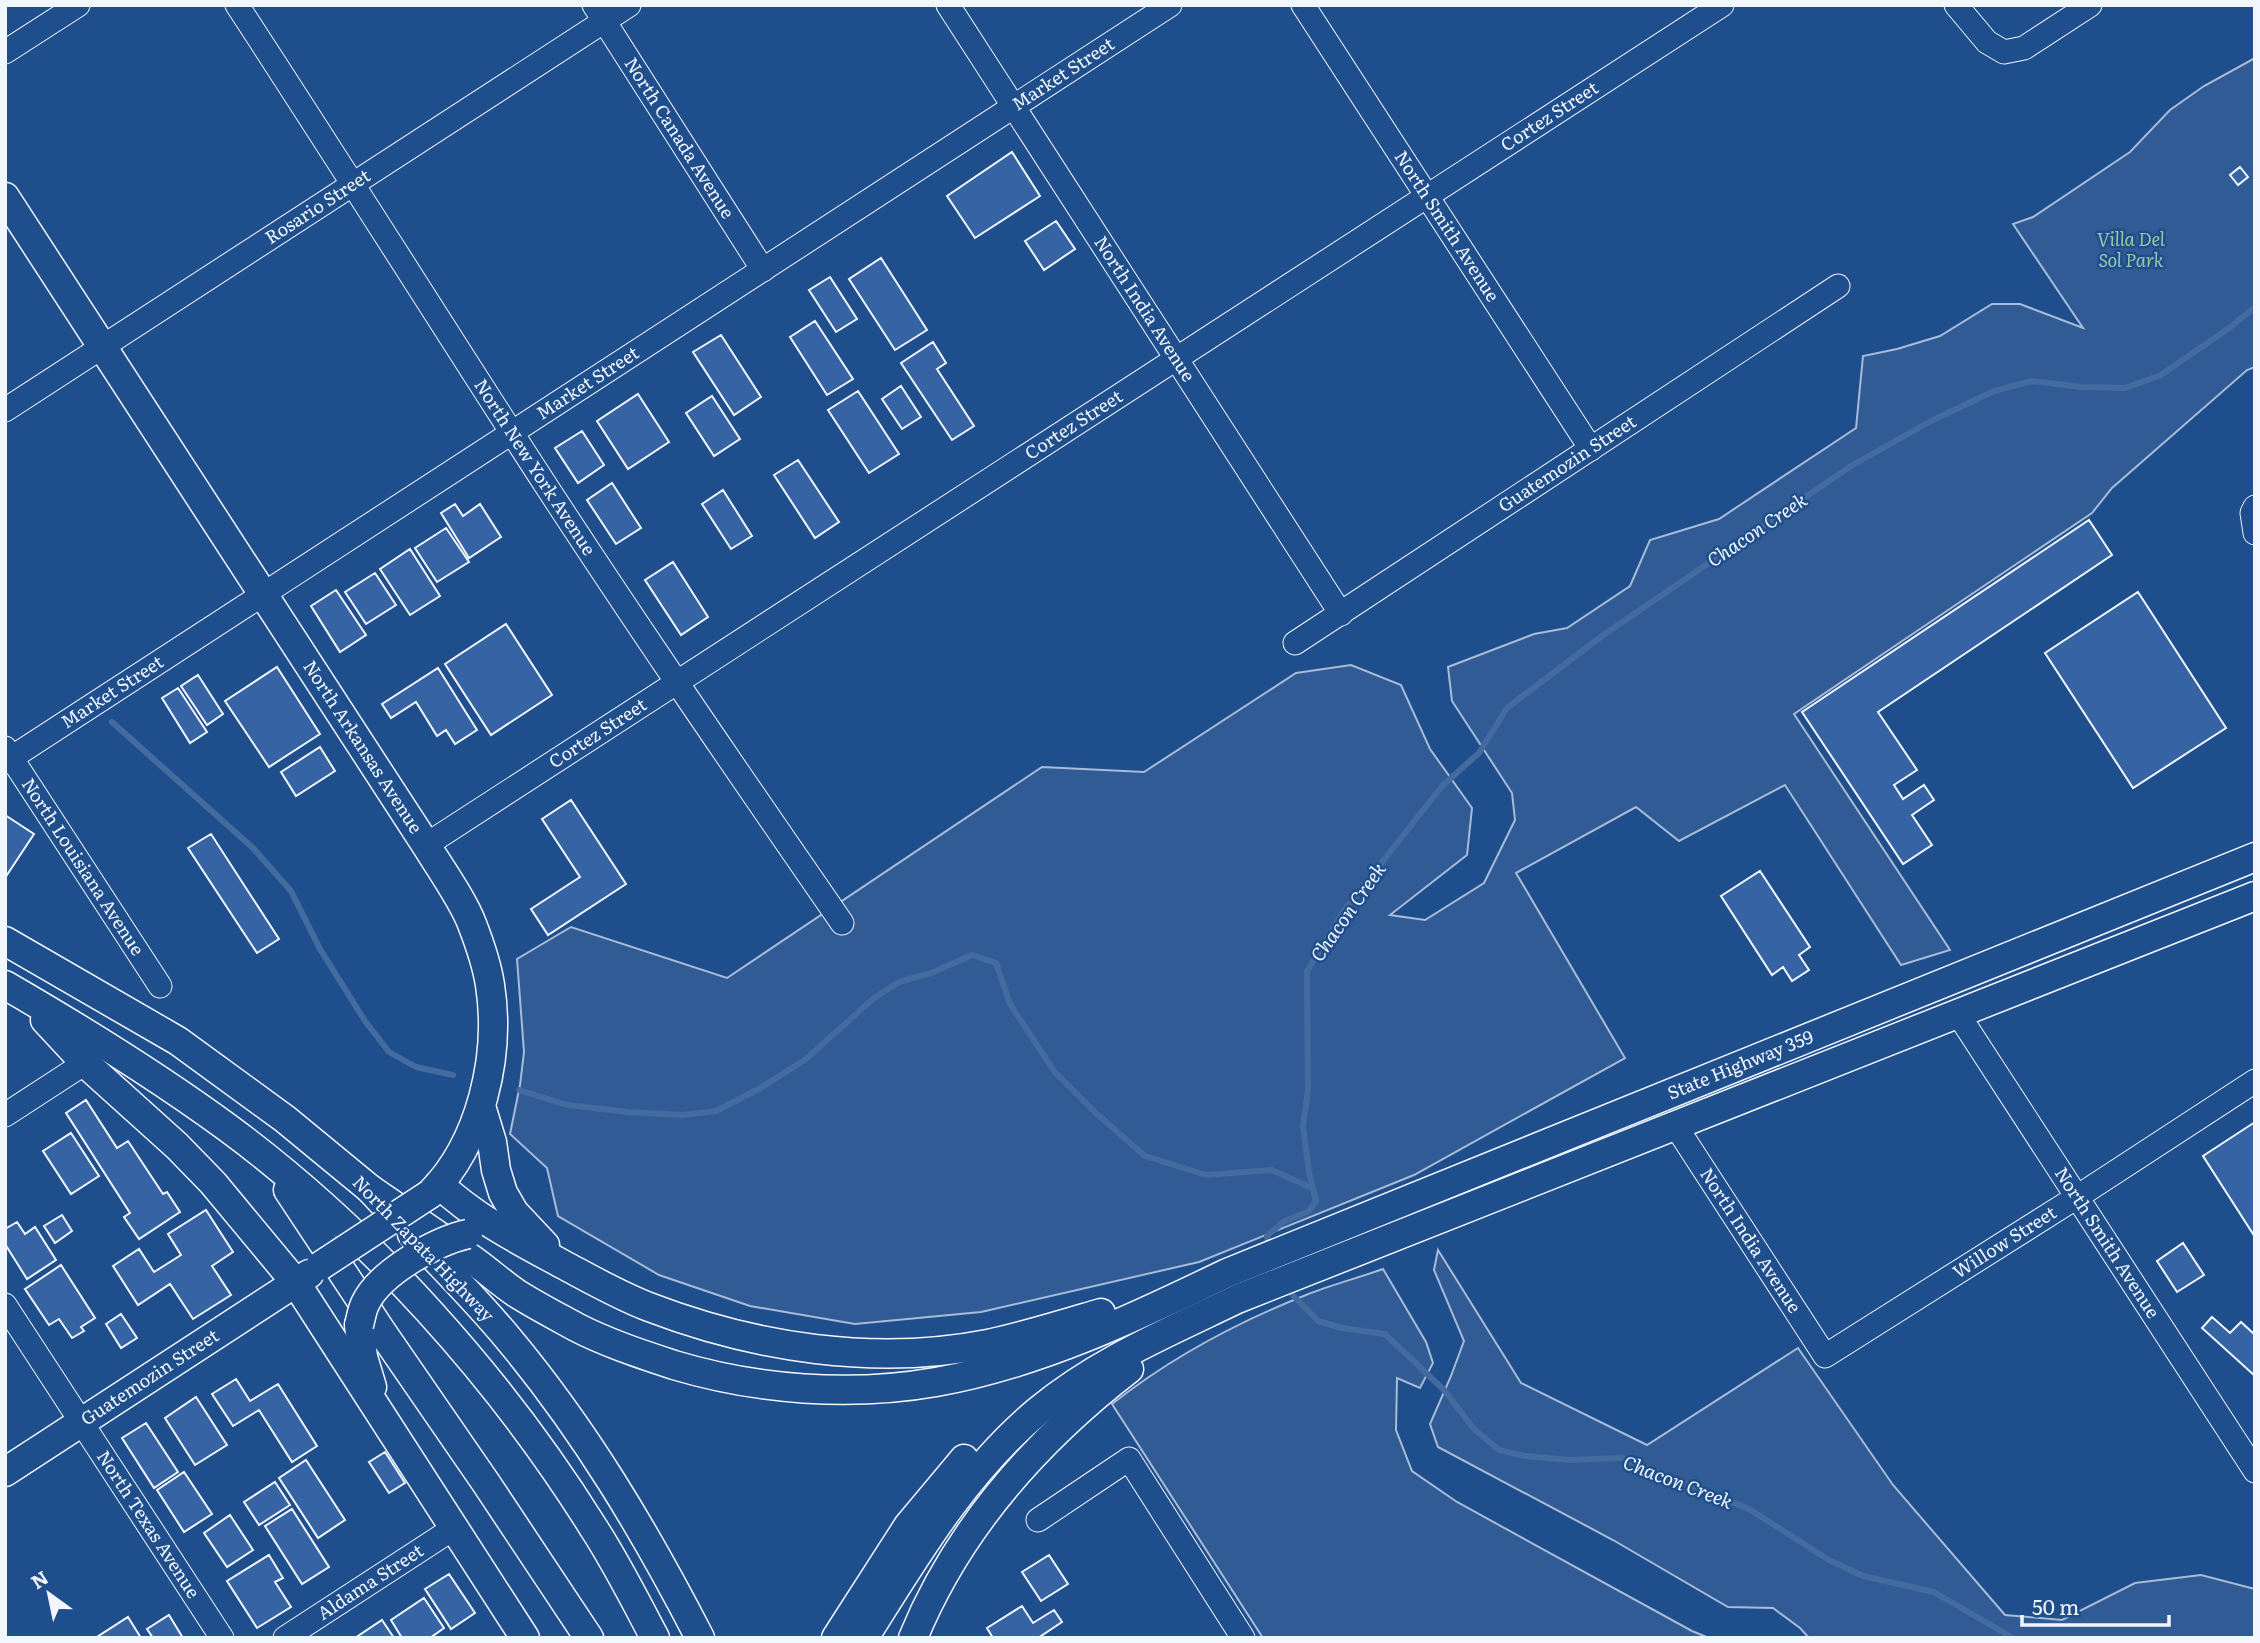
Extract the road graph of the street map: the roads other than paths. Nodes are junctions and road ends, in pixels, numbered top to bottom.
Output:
1 (78, 5) edge
2 (237, 5) edge
3 (629, 5) edge
4 (948, 5) edge
5 (1170, 5) edge
6 (1303, 5) edge
7 (1723, 5) edge
8 (1956, 5) edge
9 (2090, 5) edge
10 (599, 13) edge
11 (5, 52) edge
12 (1013, 107) junction
13 (354, 183) junction
14 (1426, 196) junction
15 (5, 197) edge
16 (763, 270) junction
17 (1838, 286) dead end
18 (103, 346) junction
19 (1176, 358) junction
20 (5, 410) edge
21 (512, 433) junction
22 (1591, 449) junction
23 (2255, 507) edge
24 (2255, 533) edge
25 (264, 595) junction
26 (1341, 614) junction
27 (1296, 643) dead end
28 (676, 683) junction
29 (7, 756) edge
30 (426, 845) junction
31 (2255, 857) edge
32 (2252, 897) edge
33 (842, 923) dead end
34 (5, 941) edge
35 (160, 986) dead end
36 (14, 990) edge
37 (1958, 1014) junction
38 (85, 1063) junction
39 (2255, 1081) edge
40 (481, 1106) junction
41 (5, 1115) edge
42 (1675, 1125) junction
43 (269, 1160) junction
44 (370, 1189) junction
45 (435, 1189) junction
46 (2077, 1197) junction
47 (560, 1262) junction
48 (296, 1283) junction
49 (1232, 1286) junction
50 (5, 1306) edge
51 (1825, 1356) joint
52 (380, 1412) junction
53 (82, 1423) junction
54 (2246, 1440) edge
55 (2255, 1471) edge
56 (5, 1472) edge
57 (1038, 1520) dead end
58 (454, 1528) junction
59 (525, 1636) edge
60 (222, 1638) edge
61 (285, 1638) edge
62 (589, 1638) edge
63 (654, 1638) edge
64 (700, 1638) edge
65 (836, 1638) edge
66 (864, 1638) edge
67 (913, 1638) edge
68 (1243, 1638) edge

1 - 11 street
2 - 13 street, North New York Avenue
3 - 10 street, Rosario Street
4 - 12 street, North India Avenue
5 - 12 street, Market Street
6 - 14 street, North Smith Avenue
7 - 14 street, Cortez Street
8 - 9 street
10 - 13 street, Rosario Street
10 - 16 street, North Canada Avenue
12 - 16 street, Market Street
12 - 19 street, North India Avenue
13 - 18 street, Rosario Street
13 - 21 street, North New York Avenue
14 - 19 street, Cortez Street
14 - 22 street, North Smith Avenue
15 - 18 main road, North Arkansas Avenue
16 - 21 street, Market Street
17 - 22 street, Guatemozin Street
18 - 20 street, Rosario Street
18 - 25 main road, North Arkansas Avenue
19 - 26 street, North India Avenue
19 - 28 street, Cortez Street
21 - 25 street, Market Street
21 - 28 street, North New York Avenue
22 - 26 street, Guatemozin Street
23 - 24 street
25 - 29 street, Market Street
25 - 30 main road, North Arkansas Avenue
26 - 27 street, Guatemozin Street
28 - 30 street, Cortez Street
28 - 33 street, North New York Avenue
29 - 35 street, North Louisiana Avenue
30 - 40 main road, North Arkansas Avenue
31 - 49 main road, State Highway 359
32 - 37 main road, State Highway 359
34 - 44 main road, North Zapata Highway
36 - 38 main road
36 - 43 main road
37 - 42 main road, State Highway 359
37 - 46 street, North Smith Avenue
38 - 41 street
38 - 48 main road
39 - 46 street, Willow Street
40 - 45 main road, North Arkansas Avenue
40 - 47 main road
42 - 49 main road, State Highway 359
42 - 51 street, North India Avenue
43 - 62 main road
43 - 63 main road
44 - 49 main road
44 - 64 main road, North Zapata Highway
45 - 47 main road
45 - 48 main road, North Arkansas Avenue, bridge
46 - 51 street, Willow Street
46 - 54 street, North Smith Avenue
47 - 49 main road
47 - 52 main road, bridge
48 - 52 main road
48 - 53 main road, Guatemozin Street
49 - 65 main road
49 - 66 main road
49 - 67 main road
50 - 53 street, North Texas Avenue
52 - 58 main road
53 - 56 main road, Guatemozin Street
53 - 60 street, North Texas Avenue
54 - 55 street, North Smith Avenue
57 - 68 street
58 - 59 main road
58 - 61 street, Aldama Street

